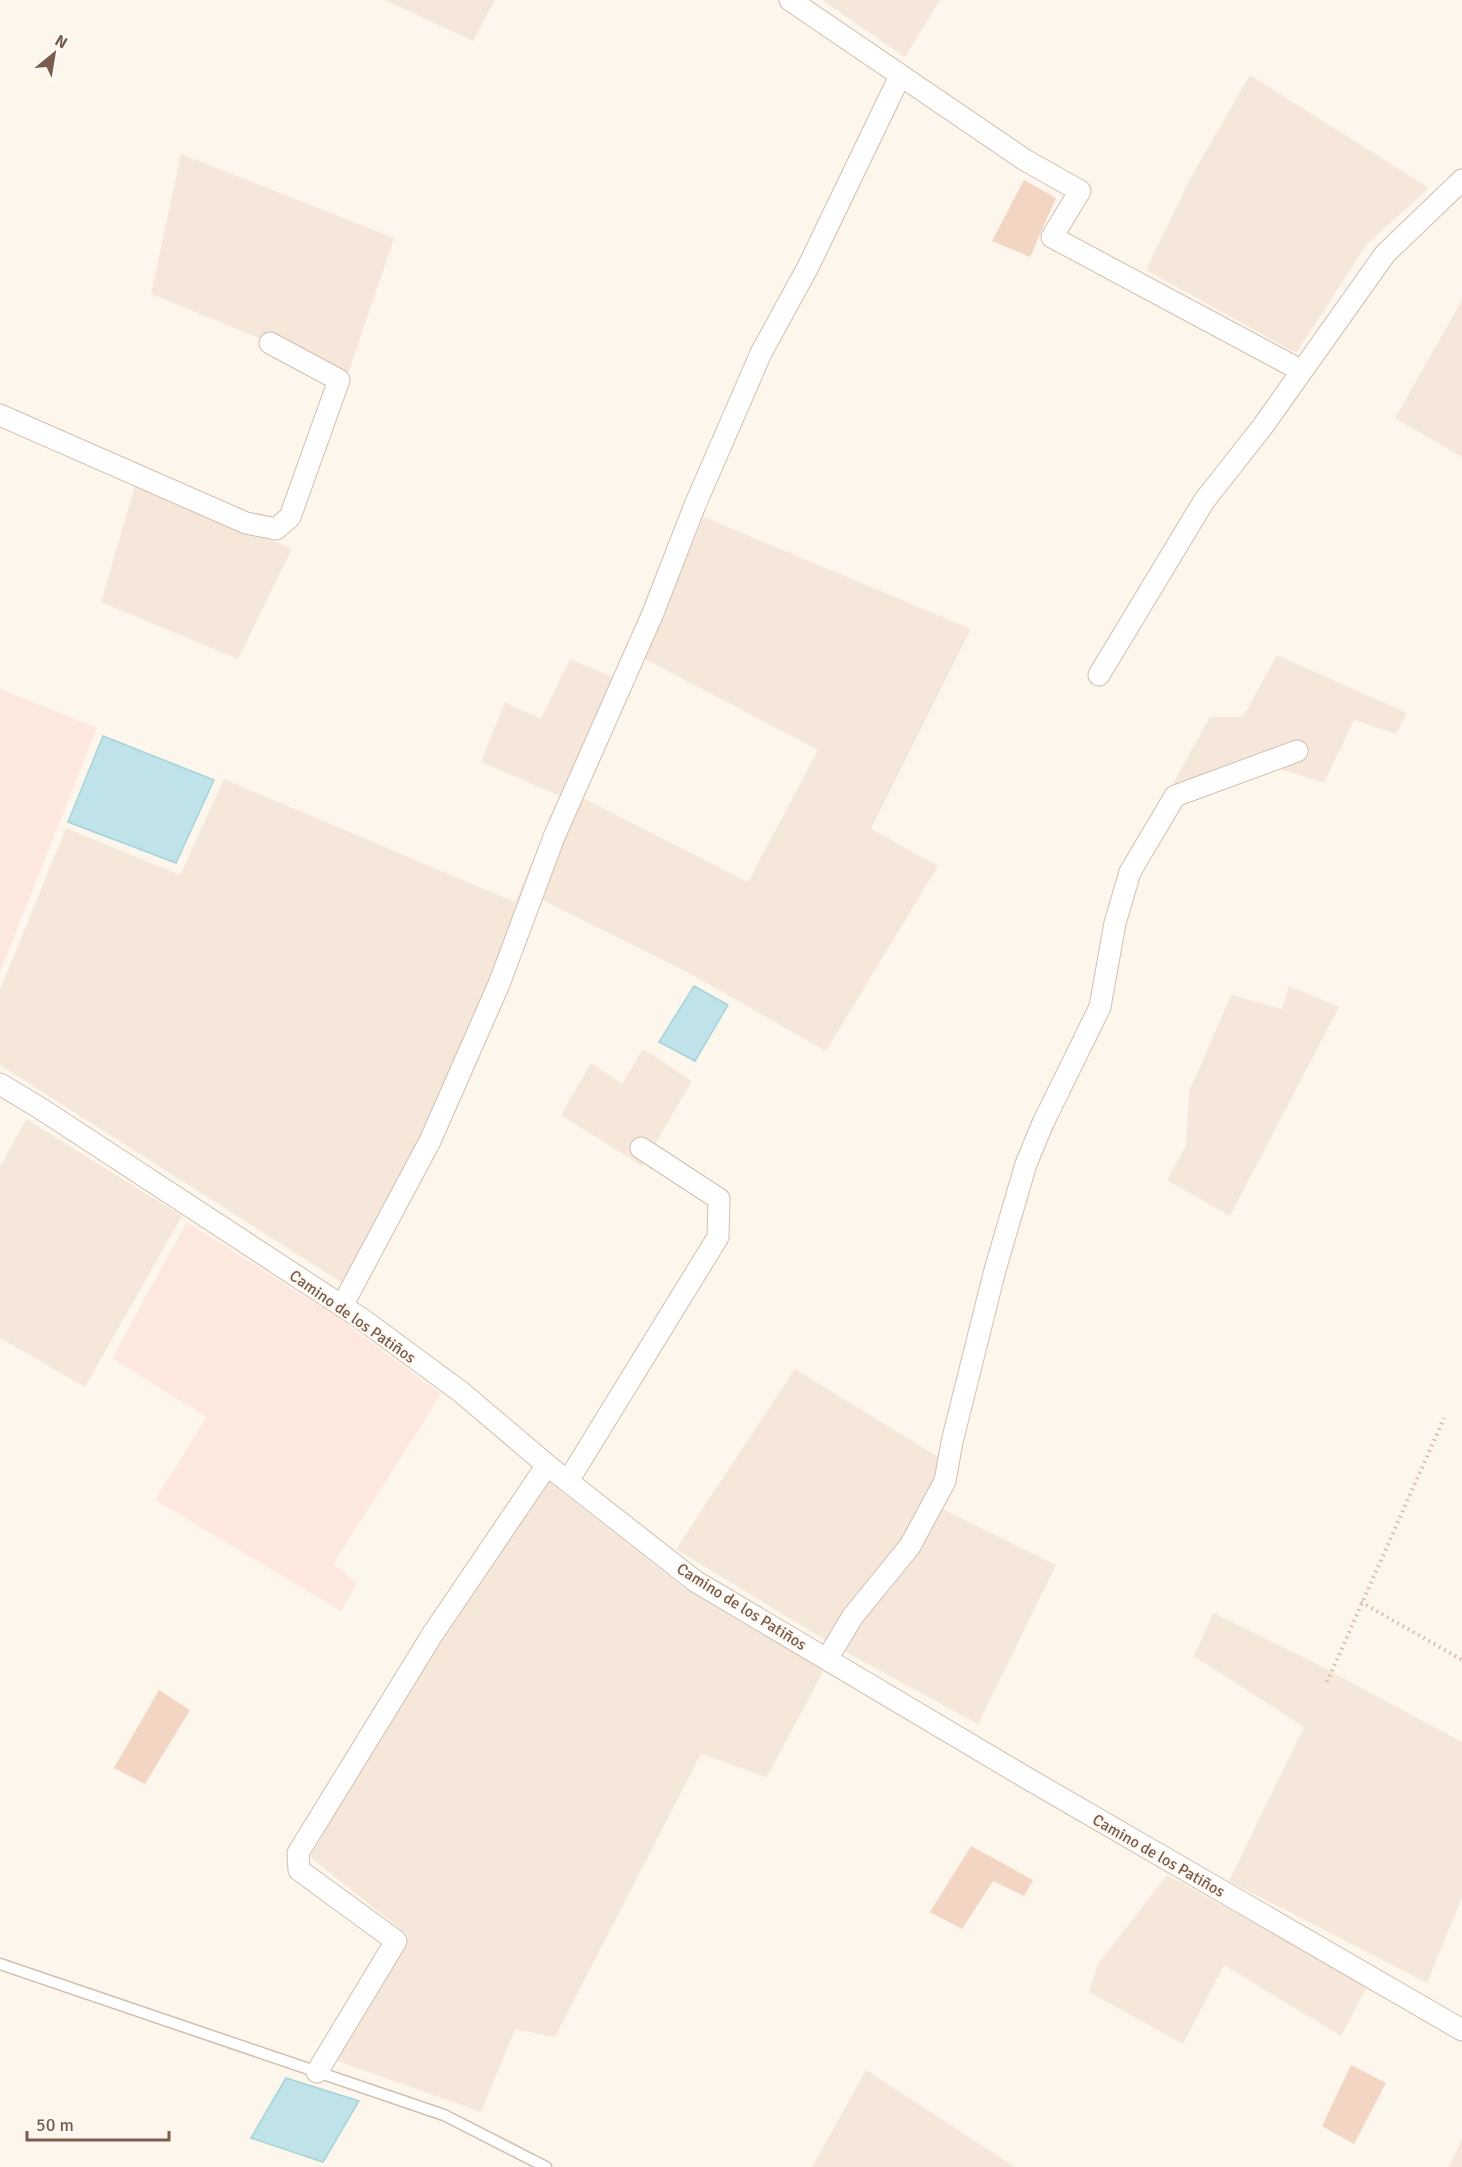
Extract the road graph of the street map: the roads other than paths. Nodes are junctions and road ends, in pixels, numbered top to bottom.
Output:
1 (790, 0) edge
2 (900, 76) junction
3 (1462, 180) edge
4 (270, 343) dead end
5 (1302, 371) junction
6 (0, 415) edge
7 (1099, 675) dead end
8 (1297, 751) dead end
9 (0, 1084) edge
10 (641, 1148) dead end
11 (342, 1306) junction
12 (548, 1465) junction
13 (568, 1481) junction
14 (827, 1659) junction
15 (0, 1964) edge
16 (1462, 2030) edge
17 (317, 2072) junction
18 (546, 2167) edge

1 - 2 street
2 - 5 street
2 - 11 street
3 - 5 street
4 - 6 street
5 - 7 street
8 - 14 street
9 - 11 street, Camino de los Patiños
10 - 13 street
11 - 12 street, Camino de los Patiños
12 - 13 street, Camino de los Patiños
12 - 17 street
13 - 14 street, Camino de los Patiños
14 - 16 street, Camino de los Patiños
15 - 17 lane
17 - 18 lane

